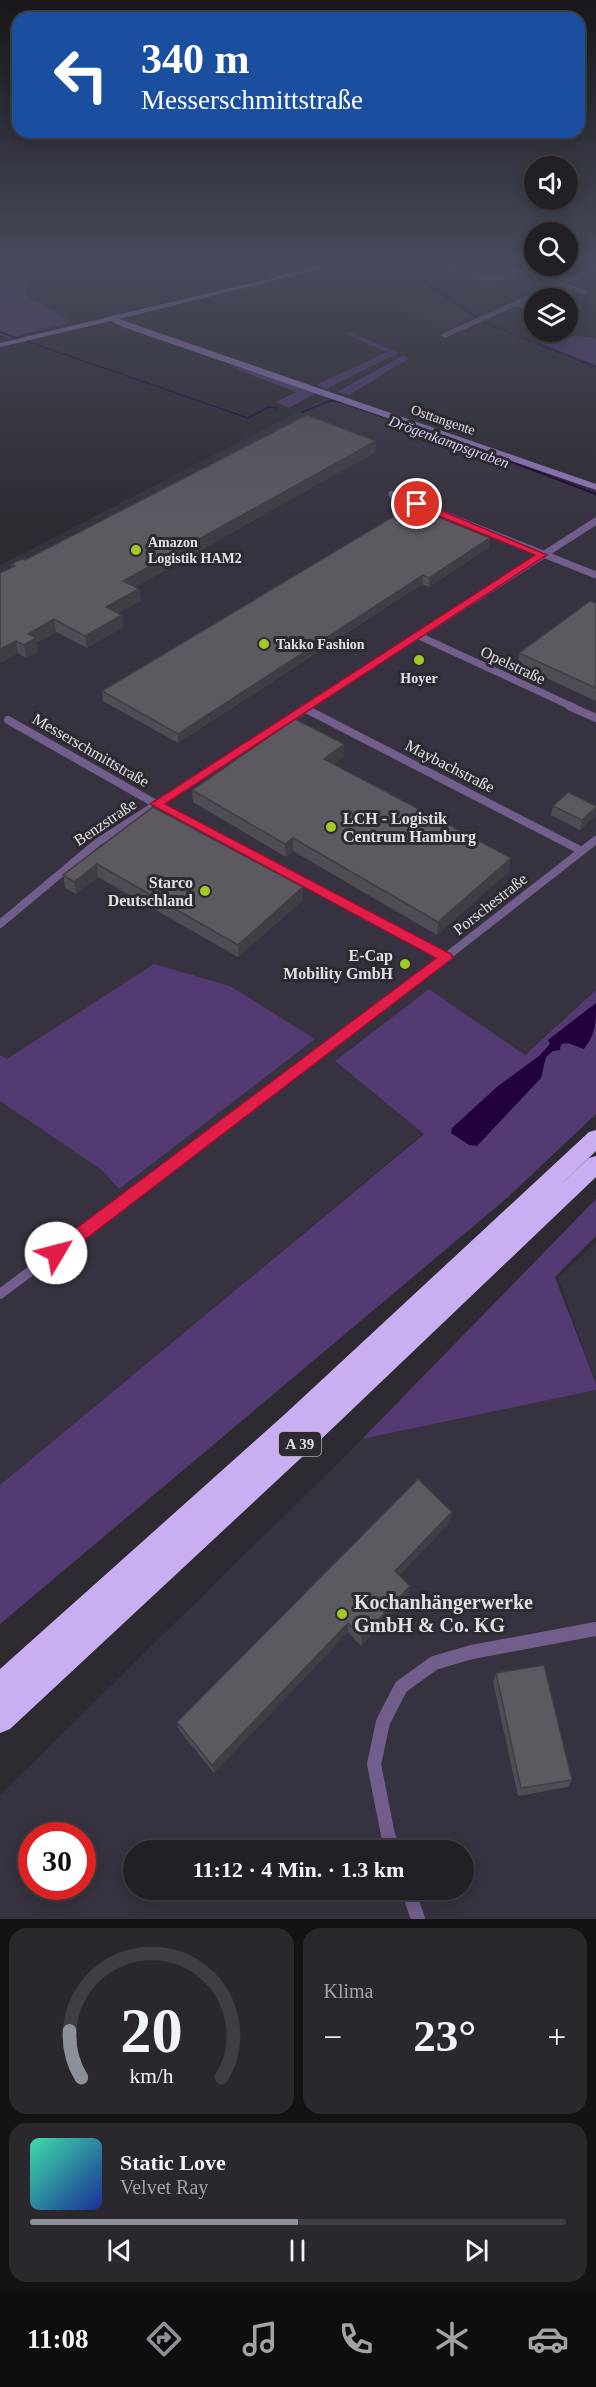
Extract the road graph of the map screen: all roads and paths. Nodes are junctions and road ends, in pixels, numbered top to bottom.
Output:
1 (207, 353) edge
2 (596, 487) edge
3 (392, 494) dead end
4 (596, 521) edge
5 (542, 555) junction
6 (596, 575) edge
7 (418, 636) junction
8 (304, 708) junction
9 (596, 718) edge
10 (8, 720) dead end
11 (156, 804) junction
12 (596, 840) edge
13 (582, 851) junction
14 (0, 924) edge
15 (446, 958) junction
16 (596, 1138) edge
17 (596, 1164) edge
18 (0, 1294) edge
19 (596, 1629) edge
20 (0, 1687) edge
21 (0, 1719) edge
22 (390, 1840) edge
23 (411, 1900) edge
24 (418, 1919) edge

1 - 2 street, Osttangente
3 - 5 street
4 - 5 street, Benzstraße
5 - 6 street
5 - 7 street, Benzstraße
7 - 8 street, Benzstraße
7 - 9 street, Opelstraße
8 - 11 street, Benzstraße
8 - 13 street, Maybachstraße
10 - 11 street, Messerschmittstraße
11 - 14 street, Benzstraße
11 - 15 street, Messerschmittstraße
12 - 13 street, Porschestraße
13 - 15 street, Porschestraße
15 - 18 street, Porschestraße
16 - 20 highway, A 39
17 - 21 highway, A 39
19 - 22 street
23 - 24 street

